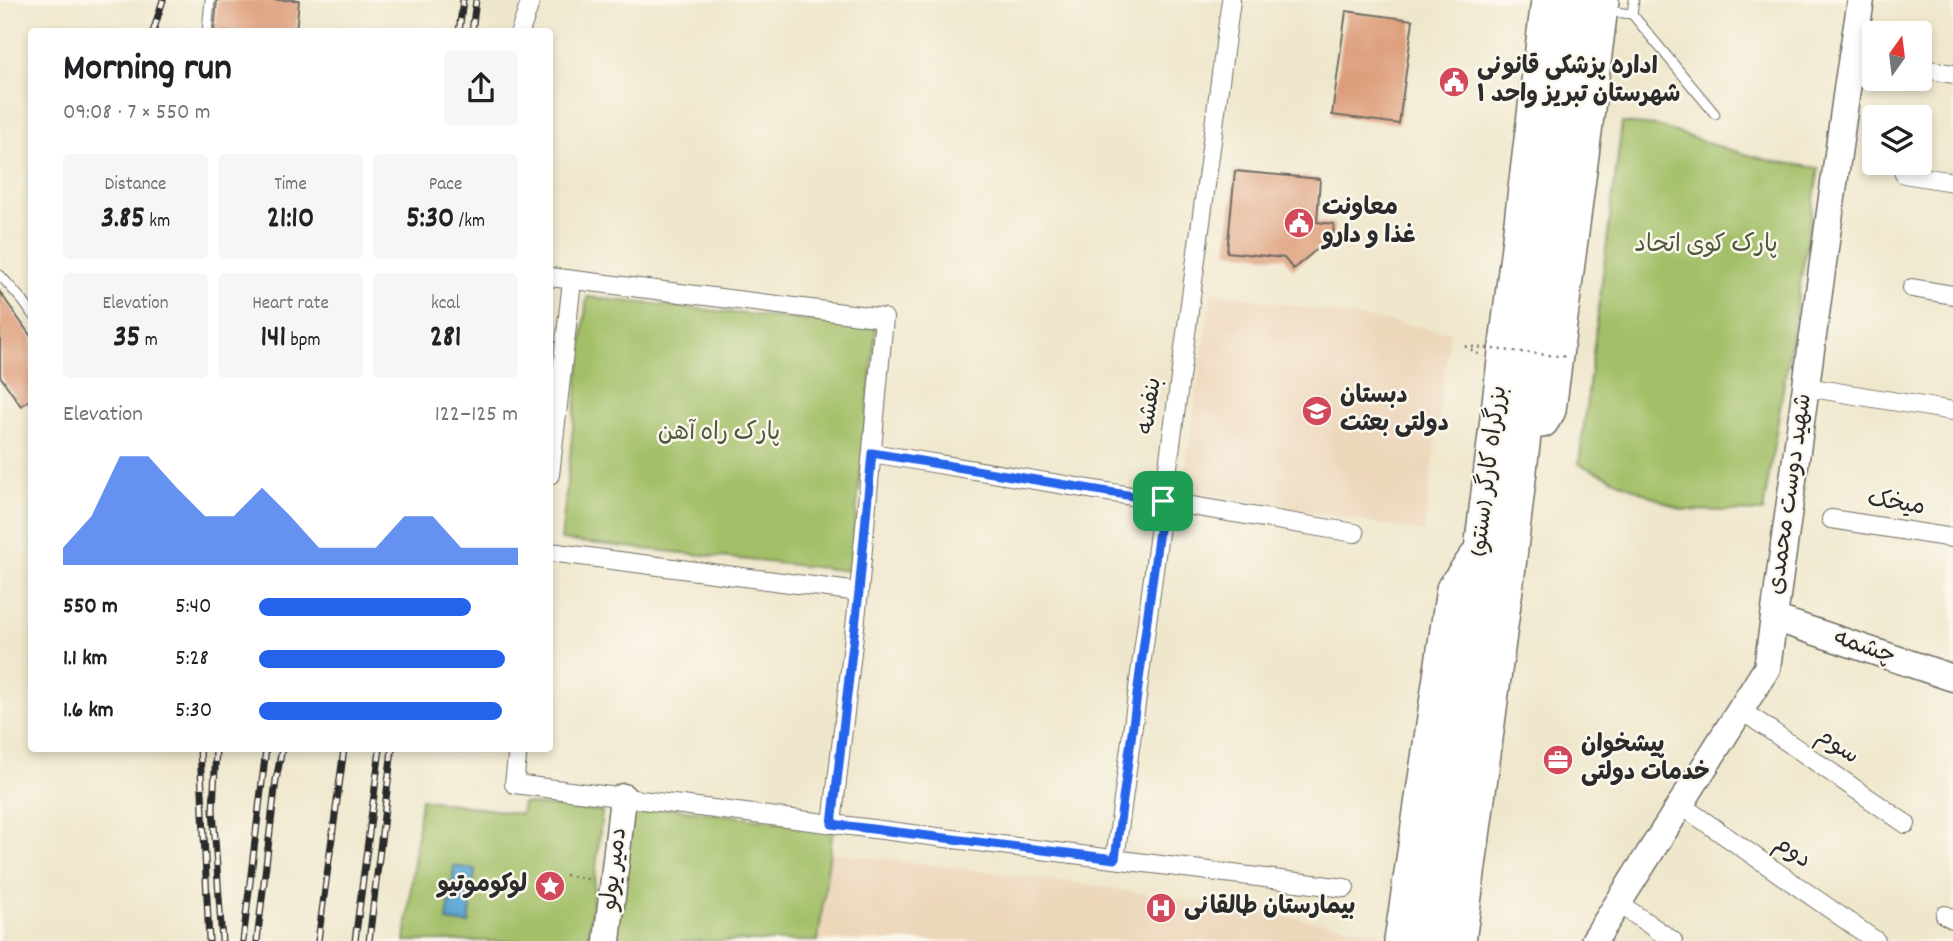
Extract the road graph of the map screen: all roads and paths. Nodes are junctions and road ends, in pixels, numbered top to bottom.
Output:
1 (210, 0) edge
2 (531, 0) edge
3 (1231, 0) edge
4 (1548, 0) edge
5 (1634, 0) edge
6 (1861, 0) edge
7 (1602, 6) edge
8 (207, 28) edge
9 (521, 28) edge
10 (1862, 30) edge
11 (1862, 65) edge
12 (1932, 70) edge
13 (1953, 74) edge
14 (1715, 114) dead end
15 (1910, 175) edge
16 (1953, 182) edge
17 (0, 275) edge
18 (553, 278) edge
19 (572, 281) junction
20 (1912, 288) dead end
21 (1953, 295) edge
22 (28, 308) edge
23 (1465, 346) dead end
24 (1568, 357) dead end
25 (1806, 387) junction
26 (1953, 411) edge
27 (553, 449) edge
28 (872, 453) junction
29 (1163, 501) junction
30 (1831, 519) dead end
31 (1355, 533) dead end
32 (1953, 538) edge
33 (553, 552) edge
34 (1495, 558) junction
35 (859, 592) junction
36 (1774, 618) junction
37 (1953, 677) edge
38 (1741, 710) junction
39 (518, 752) edge
40 (623, 797) junction
41 (1681, 805) junction
42 (832, 824) junction
43 (1906, 824) dead end
44 (1115, 859) junction
45 (565, 875) dead end
46 (613, 883) junction
47 (1345, 888) dead end
48 (1619, 904) junction
49 (607, 941) edge
50 (1401, 941) edge
51 (1431, 941) edge
52 (1459, 941) edge
53 (1481, 941) edge
54 (1594, 941) edge
55 (1673, 941) edge
56 (1876, 941) edge

1 - 8 lane
2 - 9 street
3 - 29 street, بنفشه
4 - 34 highway, بزرگراه کارگر (سنتو)
5 - 7 lane
6 - 10 main road, شهید دوست محمدی
7 - 14 lane
7 - 34 highway, بزرگراه کارگر (سنتو)
11 - 25 main road, شهید دوست محمدی
12 - 13 street
15 - 16 street
17 - 22 lane
18 - 19 street
19 - 27 street
19 - 28 street
20 - 21 street
23 - 24 path, bridge
25 - 26 street
25 - 36 main road, شهید دوست محمدی
28 - 29 street
28 - 35 street
29 - 31 street
29 - 44 street, بنفشه
30 - 32 street, میخک
33 - 35 street
34 - 50 highway
34 - 51 highway, بزرگراه کارگر (سنتو)
34 - 52 highway, بزرگراه کارگر (سنتو)
34 - 53 highway
35 - 42 street
36 - 37 main road, چشمه
36 - 38 main road, شهید دوست محمدی
38 - 41 main road, شهید دوست محمدی
38 - 43 street, سوم
39 - 40 street
40 - 42 street
40 - 46 main road, دمیر یولو
41 - 48 main road, شهید دوست محمدی
41 - 56 street, دوم
42 - 44 street
44 - 47 street
45 - 46 path
46 - 49 main road, دمیر یولو
48 - 54 main road, شهید دوست محمدی
48 - 55 street

